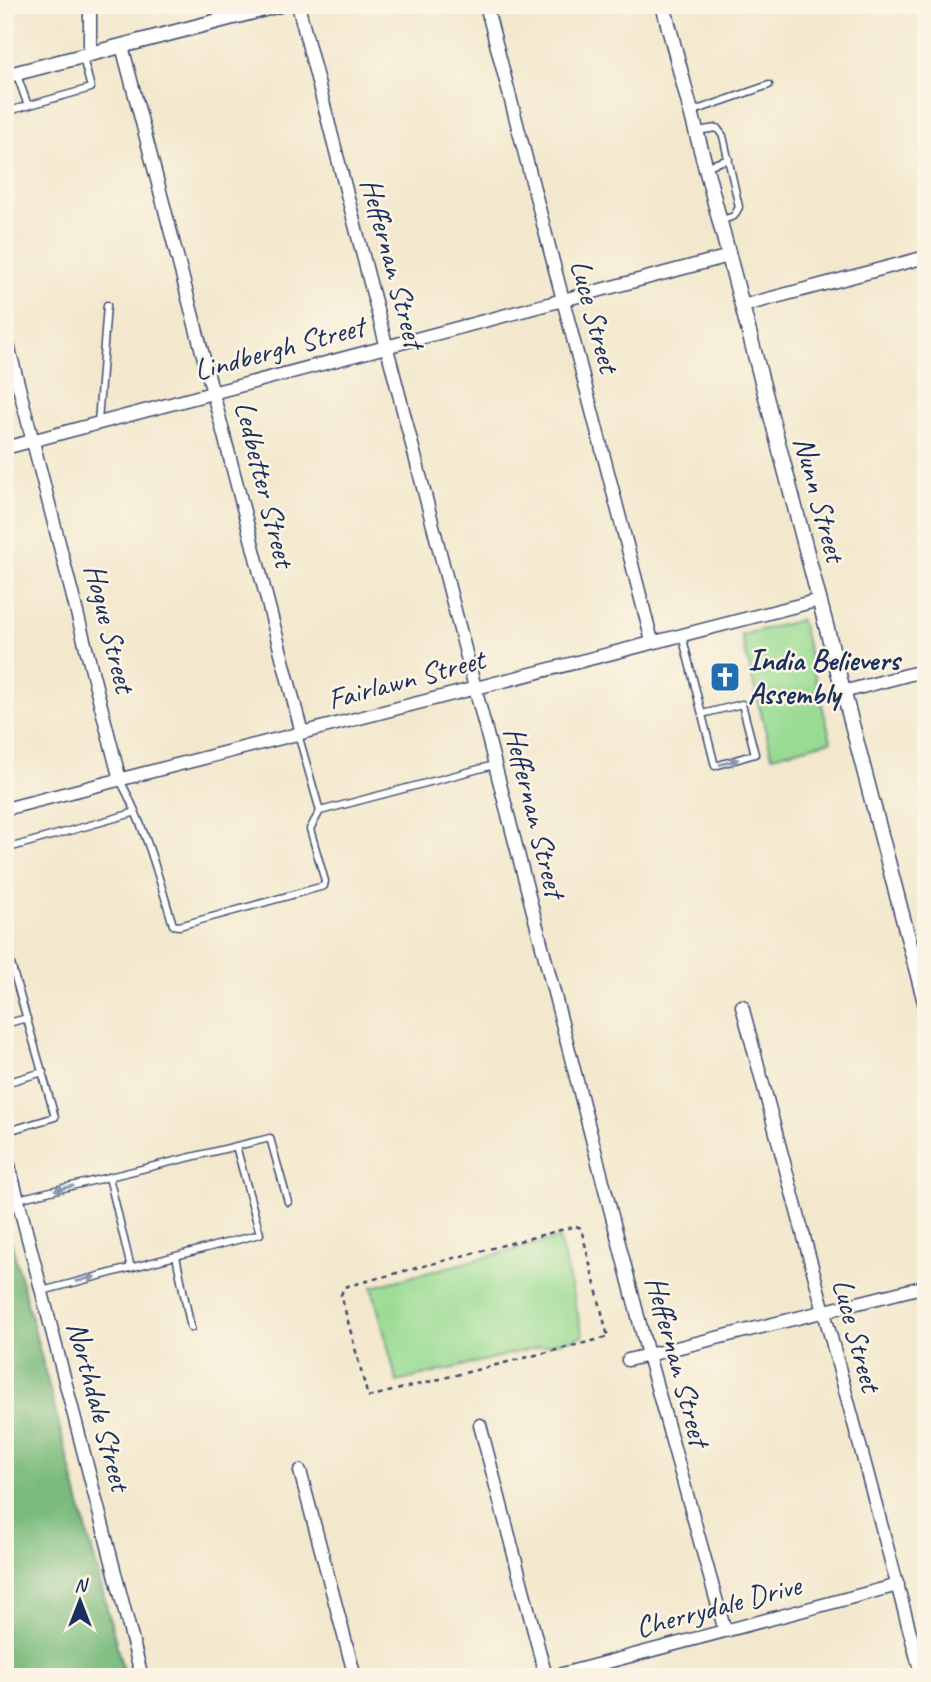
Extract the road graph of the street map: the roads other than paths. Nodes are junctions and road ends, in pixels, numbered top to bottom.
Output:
1 (90, 5) edge
2 (280, 5) edge
3 (298, 5) edge
4 (486, 5) edge
5 (663, 5) edge
6 (922, 5) edge
7 (248, 9) edge
8 (926, 15) edge
9 (122, 46) junction
10 (86, 54) junction
11 (11, 74) edge
12 (769, 85) dead end
13 (28, 106) junction
14 (5, 112) edge
15 (691, 112) junction
16 (696, 131) junction
17 (729, 159) junction
18 (705, 166) junction
19 (720, 221) junction
20 (729, 256) junction
21 (926, 257) edge
22 (564, 300) junction
23 (107, 306) dead end
24 (742, 306) junction
25 (5, 333) edge
26 (388, 347) junction
27 (214, 392) junction
28 (98, 423) junction
29 (33, 440) junction
30 (5, 448) edge
31 (819, 600) junction
32 (682, 634) junction
33 (652, 641) junction
34 (926, 670) edge
35 (476, 688) junction
36 (843, 692) junction
37 (702, 714) junction
38 (300, 734) junction
39 (496, 765) junction
40 (120, 780) junction
41 (5, 809) edge
42 (320, 811) junction
43 (133, 813) junction
44 (5, 849) edge
45 (5, 943) edge
46 (742, 1006) dead end
47 (926, 1006) edge
48 (27, 1018) junction
49 (5, 1024) edge
50 (43, 1072) junction
51 (5, 1083) edge
52 (5, 1132) edge
53 (236, 1146) junction
54 (5, 1150) edge
55 (109, 1177) junction
56 (18, 1199) junction
57 (288, 1202) dead end
58 (176, 1256) junction
59 (131, 1268) junction
60 (926, 1286) edge
61 (42, 1291) junction
62 (824, 1312) junction
63 (191, 1328) dead end
64 (648, 1355) junction
65 (628, 1360) dead end
66 (480, 1425) dead end
67 (300, 1471) dead end
68 (898, 1586) junction
69 (725, 1631) junction
70 (142, 1677) edge
71 (355, 1677) edge
72 (549, 1677) edge
73 (922, 1677) edge

1 - 10 street
2 - 7 street
3 - 26 street, Heffernan Street
4 - 22 street, Luce Street
5 - 15 street, Nunn Street
6 - 8 lane
7 - 9 street
9 - 10 street
9 - 27 street, Ledbetter Street
10 - 11 street
10 - 13 lane
11 - 13 lane
12 - 15 lane
13 - 14 lane
15 - 16 street, Nunn Street
16 - 17 lane
16 - 18 street, Nunn Street
17 - 18 lane
17 - 19 lane
18 - 19 street, Nunn Street
19 - 20 street, Nunn Street
20 - 22 street, Lindbergh Street
20 - 24 street, Nunn Street
21 - 24 street
22 - 26 street, Lindbergh Street
22 - 33 street, Luce Street
23 - 28 lane
24 - 31 street, Nunn Street
25 - 29 street, Hogue Street
26 - 27 street, Lindbergh Street
26 - 35 street, Heffernan Street
27 - 28 street, Lindbergh Street
27 - 38 street, Ledbetter Street
28 - 29 street, Lindbergh Street
29 - 30 street, Lindbergh Street
29 - 40 street, Hogue Street
31 - 32 street, Fairlawn Street
31 - 36 street, Nunn Street
32 - 33 street, Fairlawn Street
32 - 37 lane
33 - 35 street, Fairlawn Street
34 - 36 street
35 - 38 street, Fairlawn Street
35 - 39 street, Heffernan Street
36 - 47 street, Nunn Street
37 -> 37 lane
38 - 40 street, Fairlawn Street
38 - 42 lane
39 - 42 lane
39 - 64 street, Heffernan Street
40 - 41 street, Fairlawn Street
40 - 43 lane, Hogue Street
42 - 43 lane, Hogue Street
43 - 44 lane
45 - 48 lane
46 - 62 street, Luce Street
48 - 49 lane
48 - 50 lane
50 - 51 lane
50 - 52 lane
53 - 55 lane
53 - 57 lane
53 - 58 lane
54 - 56 street, Northdale Street
55 -> 56 lane
55 - 59 lane
56 - 61 street, Northdale Street
58 - 59 lane
58 - 63 lane
61 -> 59 lane
60 - 62 street
61 - 70 street, Northdale Street
62 - 64 street
62 - 68 street, Luce Street
64 - 65 street
64 - 69 street, Heffernan Street
66 - 72 street
67 - 71 street
68 - 69 street, Cherrydale Drive
68 - 73 street, Luce Street
69 - 72 street, Cherrydale Drive

